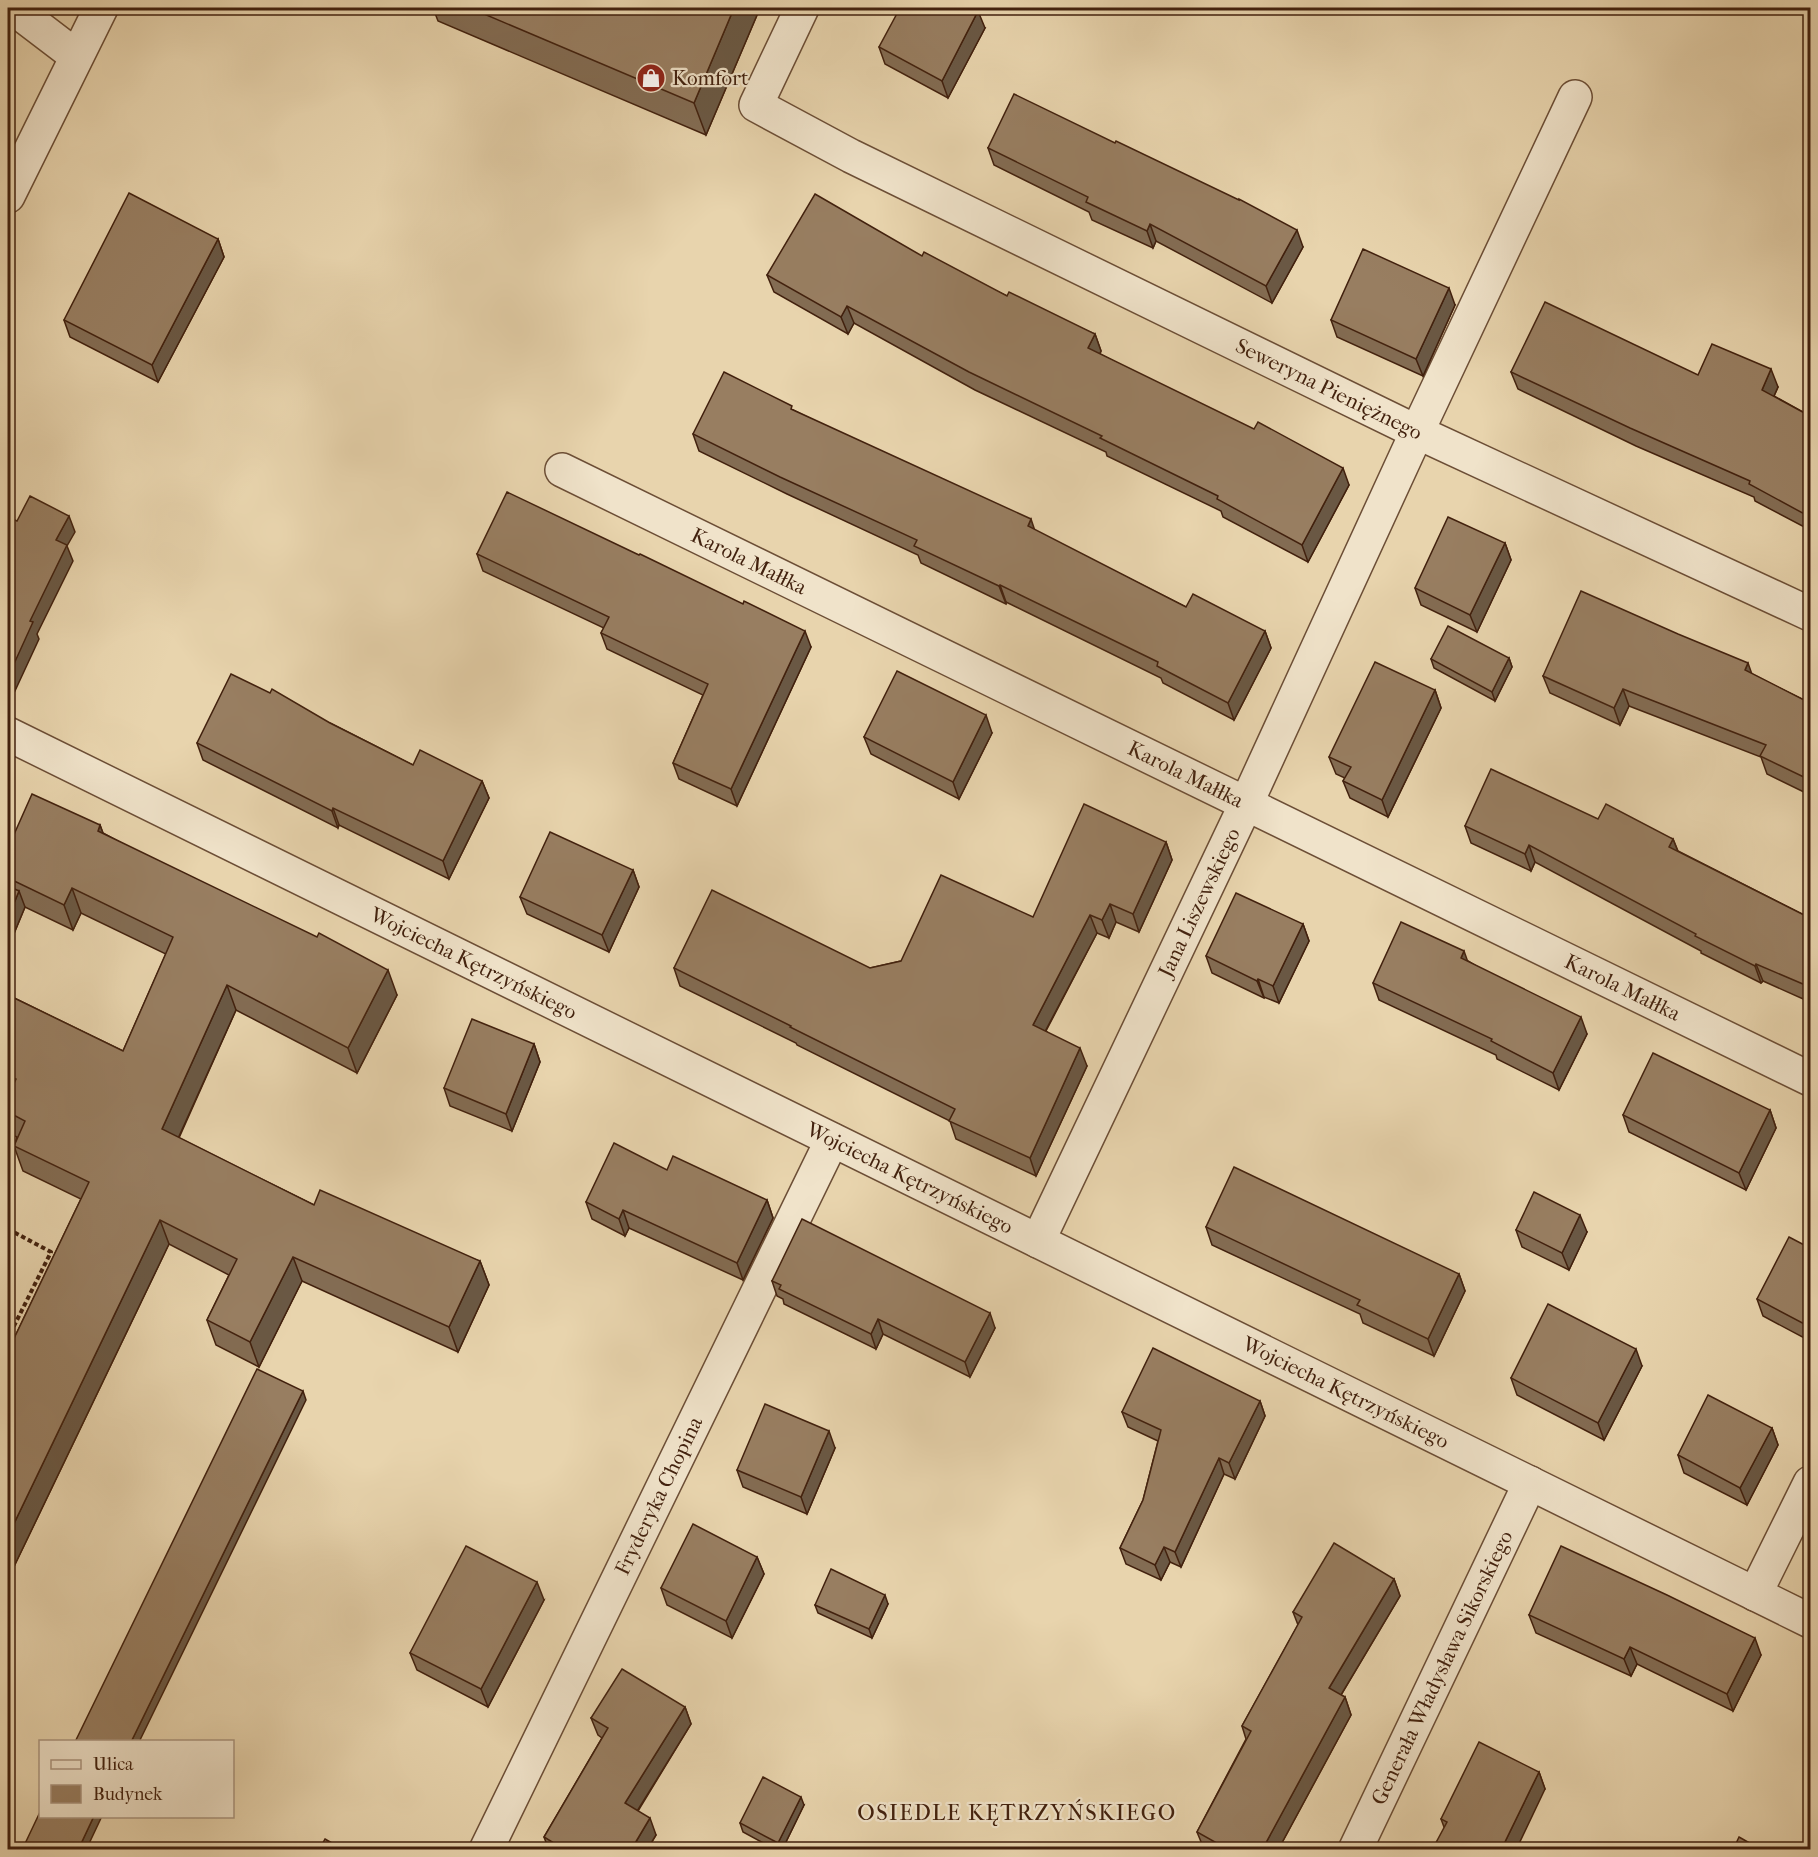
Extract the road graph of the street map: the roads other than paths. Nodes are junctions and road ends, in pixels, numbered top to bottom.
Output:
1 (13, 8) edge
2 (101, 8) edge
3 (802, 8) edge
4 (76, 56) junction
5 (1575, 98) dead end
6 (8, 196) edge
7 (1417, 432) junction
8 (562, 470) dead end
9 (1810, 614) edge
10 (8, 734) edge
11 (1246, 804) junction
12 (1810, 1079) edge
13 (832, 1140) junction
14 (1038, 1241) junction
15 (1530, 1483) junction
16 (1810, 1483) edge
17 (1755, 1594) junction
18 (1810, 1621) edge
19 (486, 1850) edge
20 (1354, 1850) edge

1 - 4 street
2 - 4 street
3 - 7 street, Seweryna Pieniężnego
4 - 6 street
5 - 7 street, Jana Liszewskiego
7 - 9 street, Seweryna Pieniężnego
7 - 11 street, Jana Liszewskiego
8 - 11 street, Karola Małłka
10 - 13 street, Wojciecha Kętrzyńskiego
11 - 12 street, Karola Małłka
11 - 14 street, Jana Liszewskiego
13 - 14 street, Wojciecha Kętrzyńskiego
13 - 19 street, Fryderyka Chopina
14 - 15 street, Wojciecha Kętrzyńskiego
15 - 17 street, Wojciecha Kętrzyńskiego
15 - 20 street, Generała Władysława Sikorskiego
16 - 17 street
17 - 18 street, Wojciecha Kętrzyńskiego

